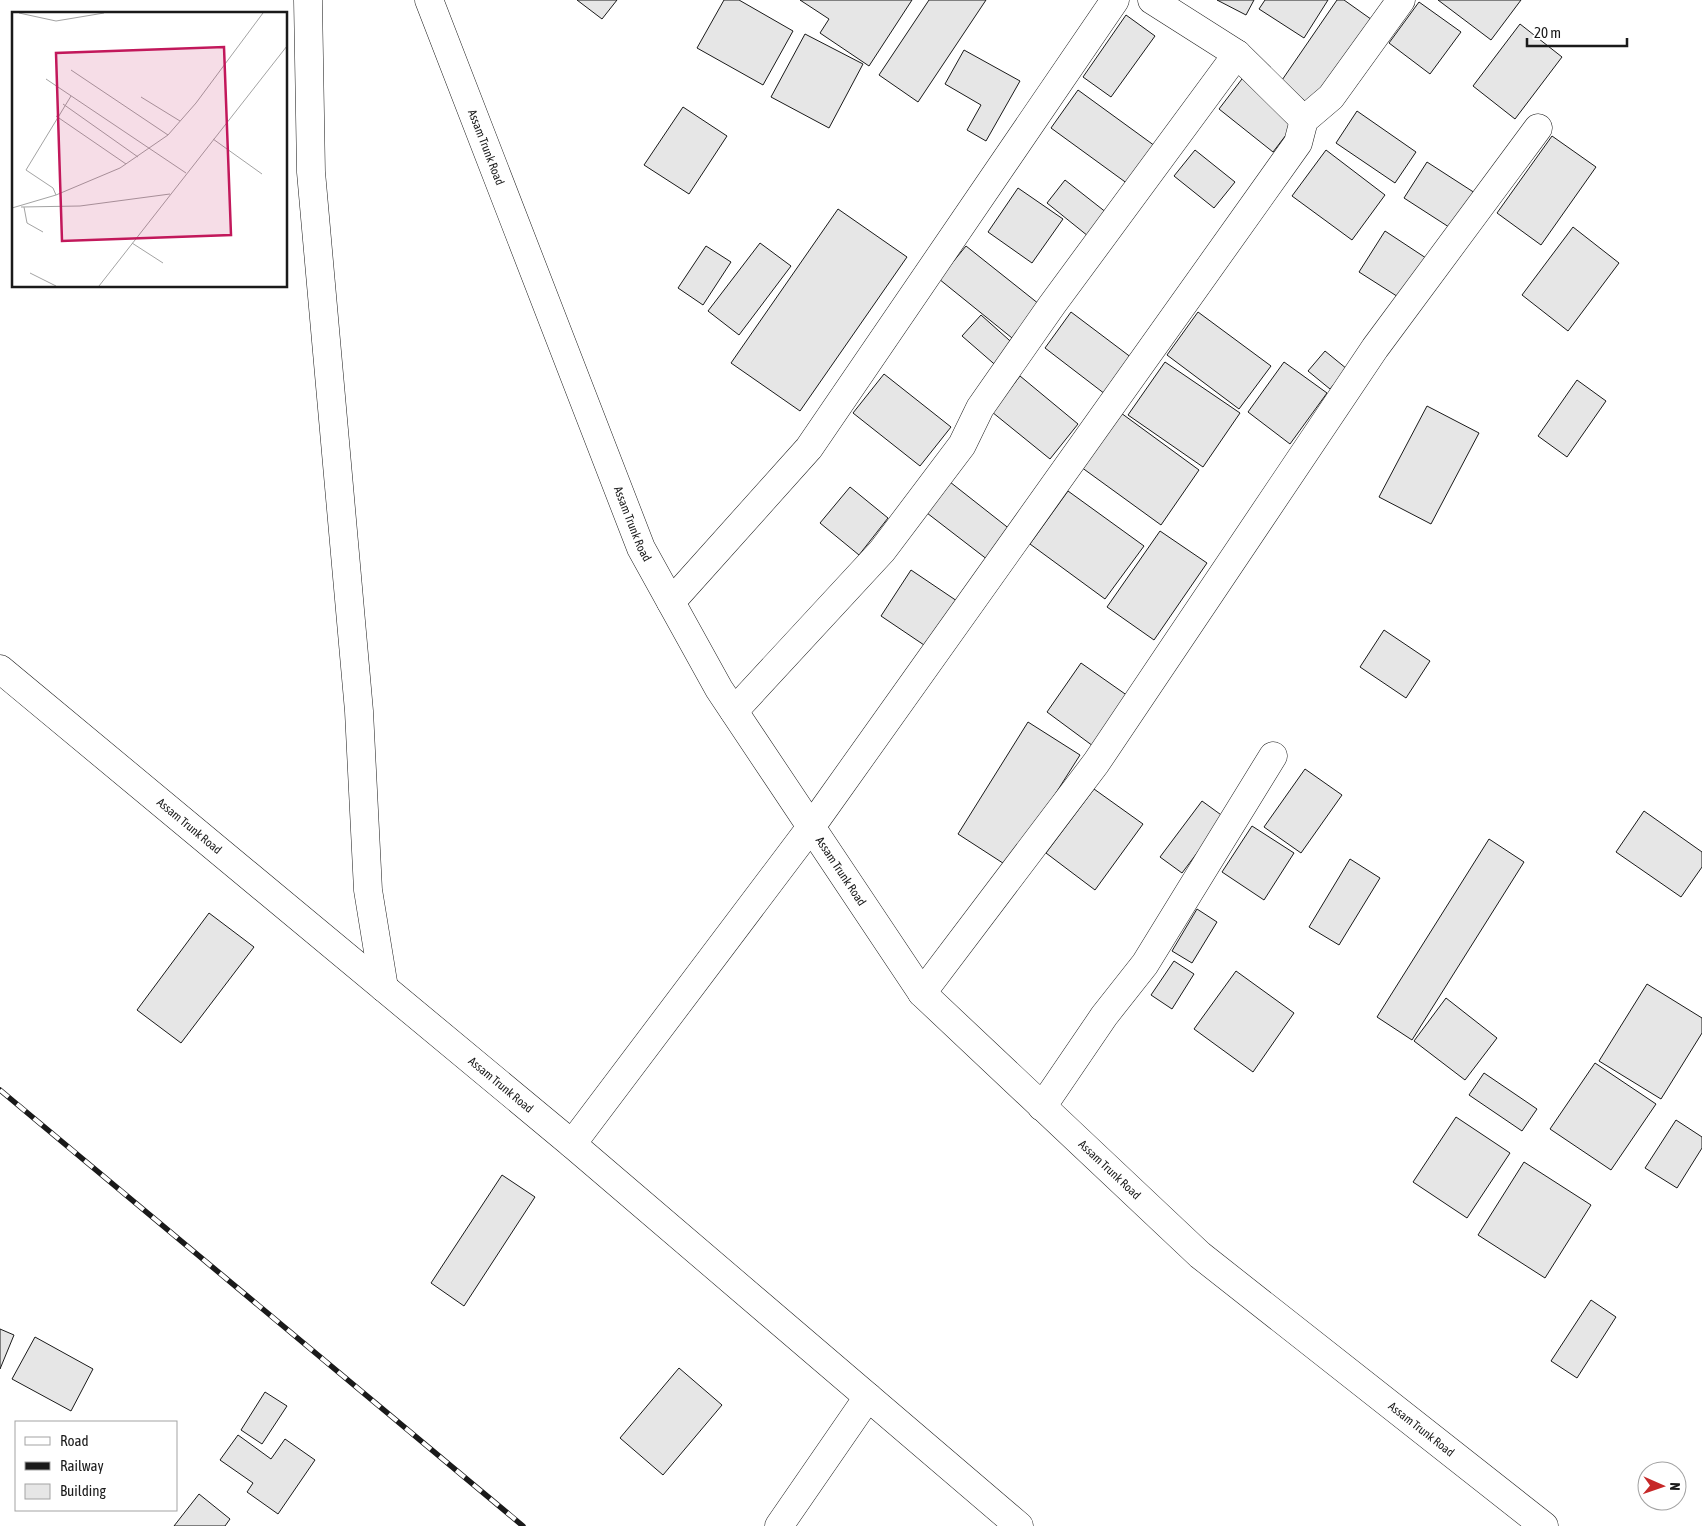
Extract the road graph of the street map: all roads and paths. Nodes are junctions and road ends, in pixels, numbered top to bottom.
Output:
1 (308, 0) edge
2 (430, 0) edge
3 (1115, 0) edge
4 (1152, 0) edge
5 (1401, 0) edge
6 (1237, 54) junction
7 (1304, 120) junction
8 (1538, 128) dead end
9 (671, 602) junction
10 (0, 669) edge
11 (734, 711) junction
12 (1274, 756) dead end
13 (811, 827) junction
14 (384, 988) junction
15 (922, 993) junction
16 (1042, 1107) junction
17 (572, 1144) junction
18 (868, 1397) junction
19 (779, 1526) edge
20 (1019, 1526) edge
21 (1544, 1526) edge

1 - 14 main road
2 - 9 main road, Assam Trunk Road
3 - 9 main road
4 - 6 main road
5 - 7 main road
6 - 7 main road
6 - 11 main road
7 - 13 main road
8 - 15 main road
9 - 11 main road, Assam Trunk Road
10 - 14 main road, Assam Trunk Road
11 - 13 main road, Assam Trunk Road
12 - 16 main road
13 - 15 main road, Assam Trunk Road
13 - 17 main road
14 - 17 main road, Assam Trunk Road
15 - 16 main road, Assam Trunk Road
16 - 21 main road, Assam Trunk Road
17 - 18 main road, Assam Trunk Road
18 - 19 main road
18 - 20 main road, Assam Trunk Road

